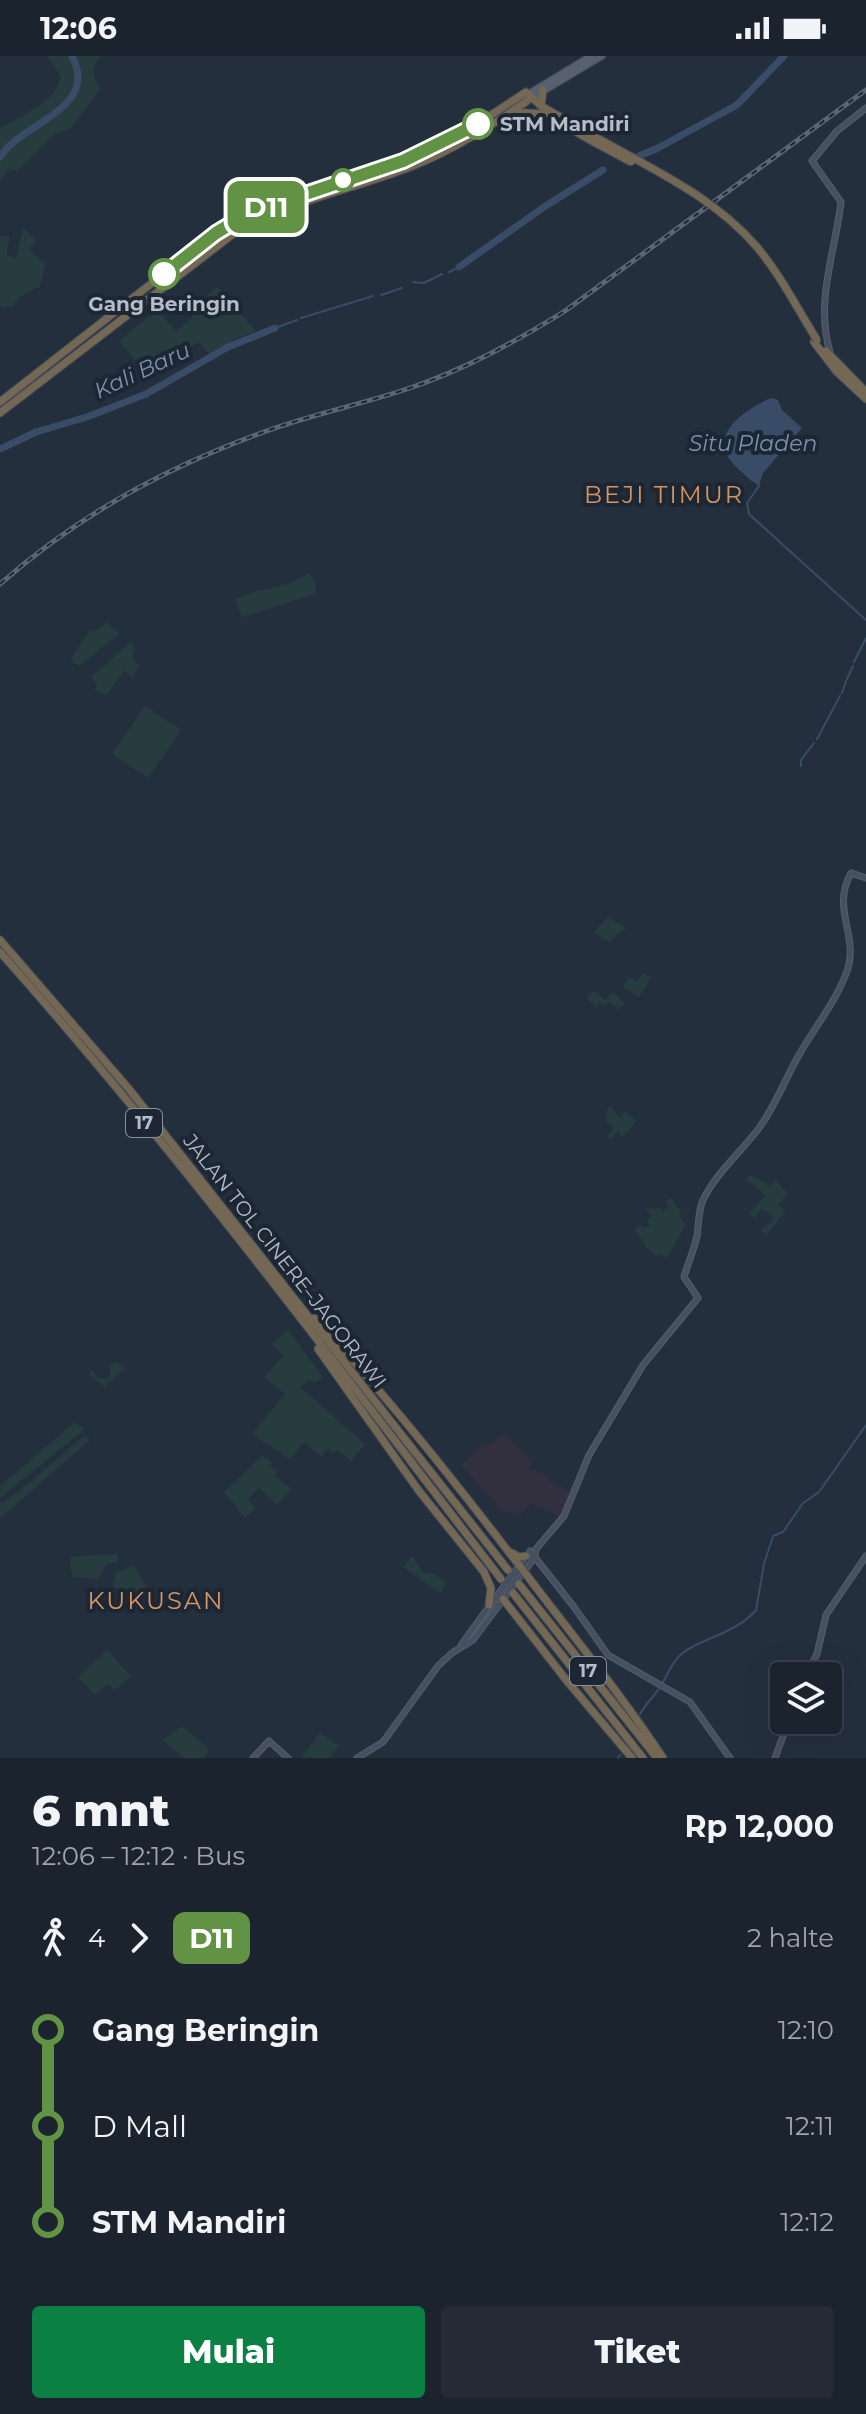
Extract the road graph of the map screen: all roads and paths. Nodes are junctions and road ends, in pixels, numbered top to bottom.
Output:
1 (588, 56) edge
2 (602, 56) edge
3 (543, 90) junction
4 (527, 96) junction
5 (866, 108) edge
6 (543, 110) junction
7 (509, 113) junction
8 (409, 165) junction
9 (284, 207) junction
10 (816, 341) junction
11 (831, 355) junction
12 (866, 392) edge
13 (866, 399) edge
14 (0, 404) edge
15 (0, 416) edge
16 (866, 878) edge
17 (0, 940) edge
18 (0, 952) edge
19 (273, 1278) junction
20 (507, 1549) junction
21 (532, 1553) junction
22 (866, 1556) edge
23 (522, 1568) junction
24 (508, 1570) dead end
25 (501, 1579) dead end
26 (519, 1584) dead end
27 (513, 1593) dead end
28 (503, 1599) junction
29 (489, 1605) junction
30 (470, 1637) junction
31 (813, 1662) edge
32 (784, 1734) edge
33 (253, 1758) edge
34 (288, 1758) edge
35 (357, 1758) edge
36 (632, 1758) edge
37 (643, 1758) edge
38 (660, 1758) edge
39 (730, 1758) edge
40 (775, 1758) edge

1 - 4 main road
2 - 3 main road
3 - 4 main road
3 - 6 highway
4 - 6 highway
4 - 7 highway
4 - 8 highway
5 - 11 street
6 - 7 highway
6 - 10 highway, bridge
7 - 8 highway
8 - 9 highway
9 - 14 highway
9 - 15 highway
10 - 11 highway
10 - 13 highway
11 - 12 highway
16 - 21 street
17 - 19 highway, JALAN TOL CINERE–JAGORAWI / 17
18 - 19 highway, JALAN TOL CINERE–JAGORAWI / 17
19 - 20 highway
19 - 24 highway, JALAN TOL CINERE–JAGORAWI / 17
19 - 25 highway, JALAN TOL CINERE–JAGORAWI / 17
19 - 29 highway
20 - 21 highway
20 - 23 highway
21 - 23 street
21 - 39 street
22 - 31 street
23 - 28 street
23 - 29 street
23 - 38 highway
26 - 38 highway, 17
27 - 37 highway, 17
28 - 30 street
28 - 36 highway
29 - 30 street
30 - 35 street
32 - 40 street
33 - 34 street

